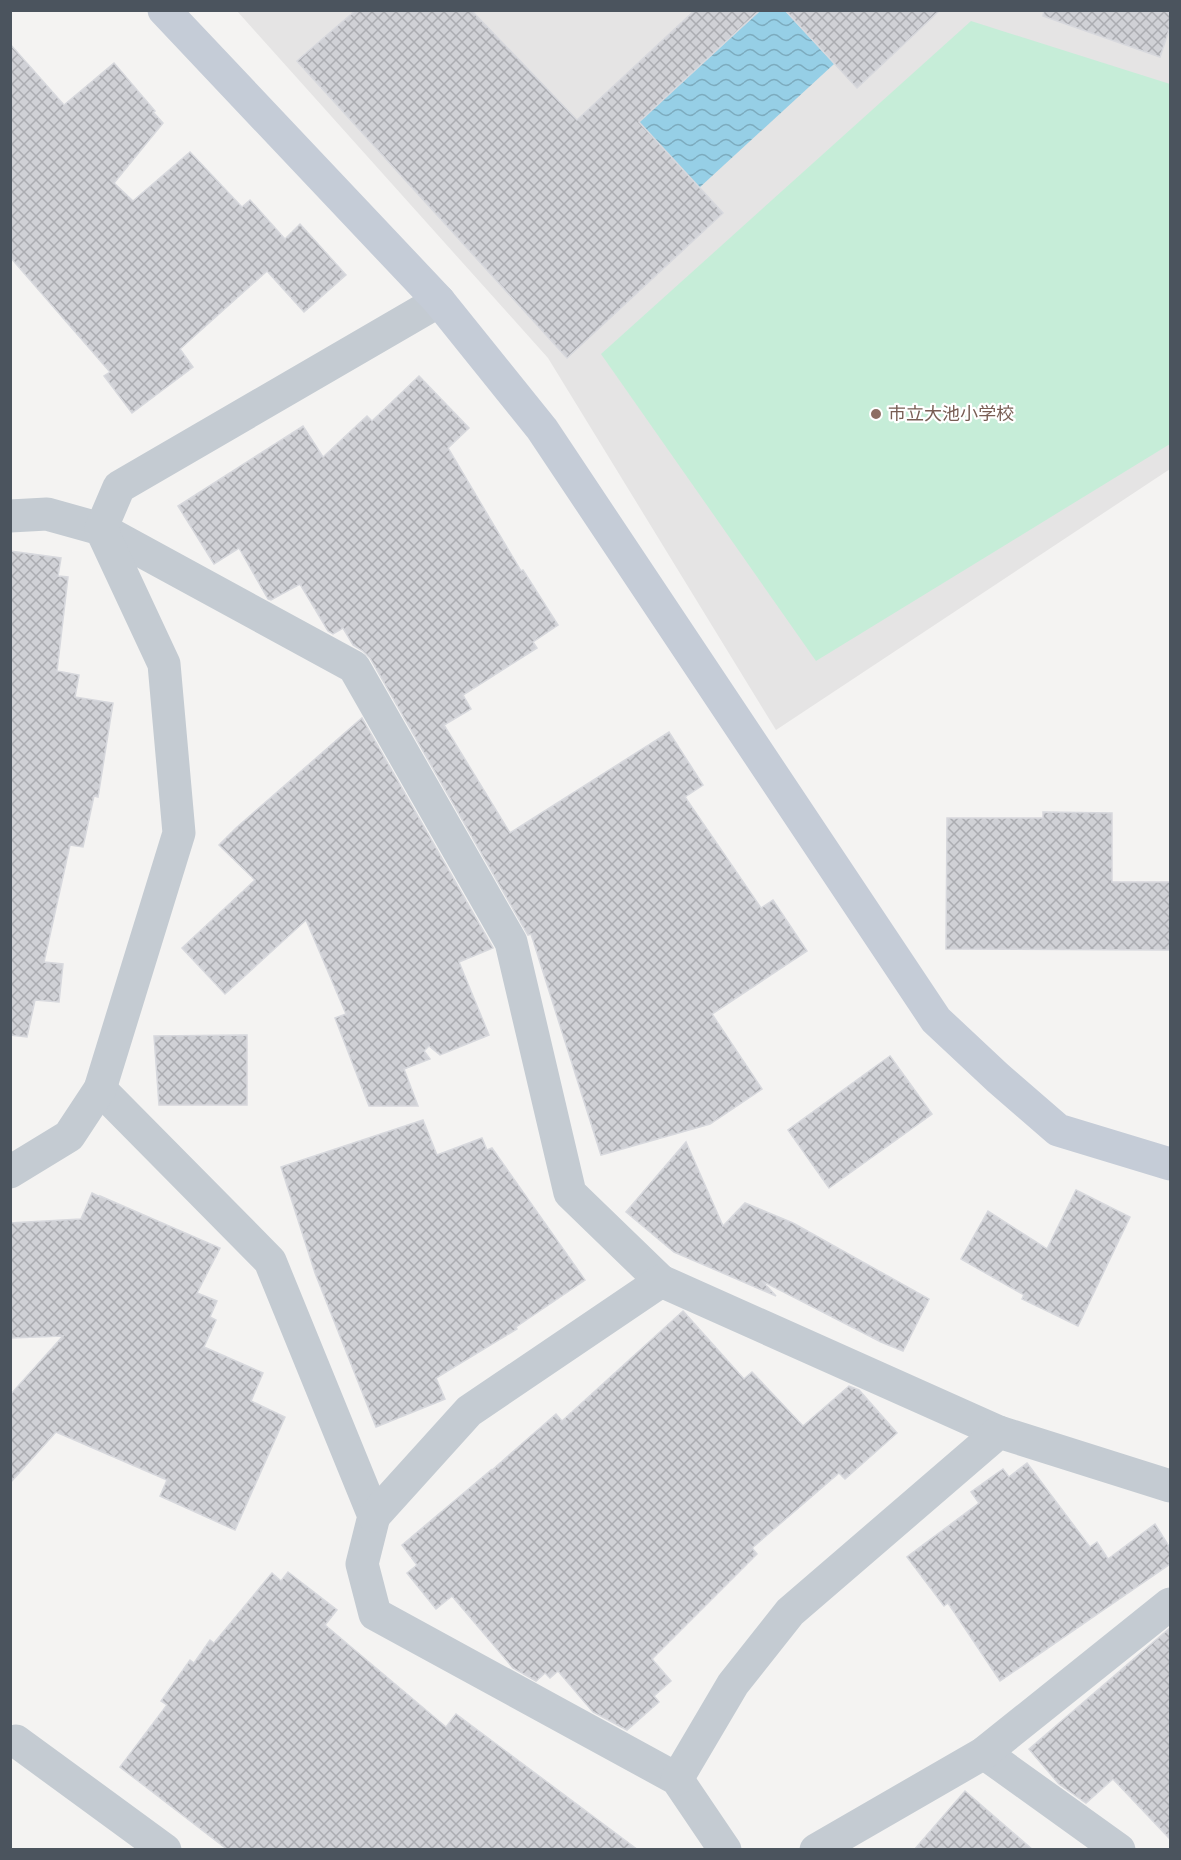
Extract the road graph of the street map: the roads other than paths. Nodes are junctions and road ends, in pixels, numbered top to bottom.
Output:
1 (164, 10) edge
2 (439, 301) junction
3 (10, 516) edge
4 (101, 529) junction
5 (100, 1089) junction
6 (1170, 1164) edge
7 (10, 1172) edge
8 (661, 1281) junction
9 (999, 1432) junction
10 (1170, 1486) edge
11 (374, 1516) junction
12 (1170, 1604) edge
13 (12, 1743) edge
14 (984, 1753) junction
15 (677, 1779) junction
16 (165, 1850) edge
17 (725, 1850) edge
18 (816, 1850) edge
19 (1119, 1850) edge

1 - 2 street
2 - 4 street
2 - 6 street
3 - 4 street
4 - 5 street
4 - 8 street
5 - 7 street
5 - 11 street
8 - 9 street
8 - 11 street
9 - 10 street
9 - 15 street
11 - 15 street
12 - 14 street
13 - 16 street
14 - 18 street
14 - 19 street
15 - 17 street

